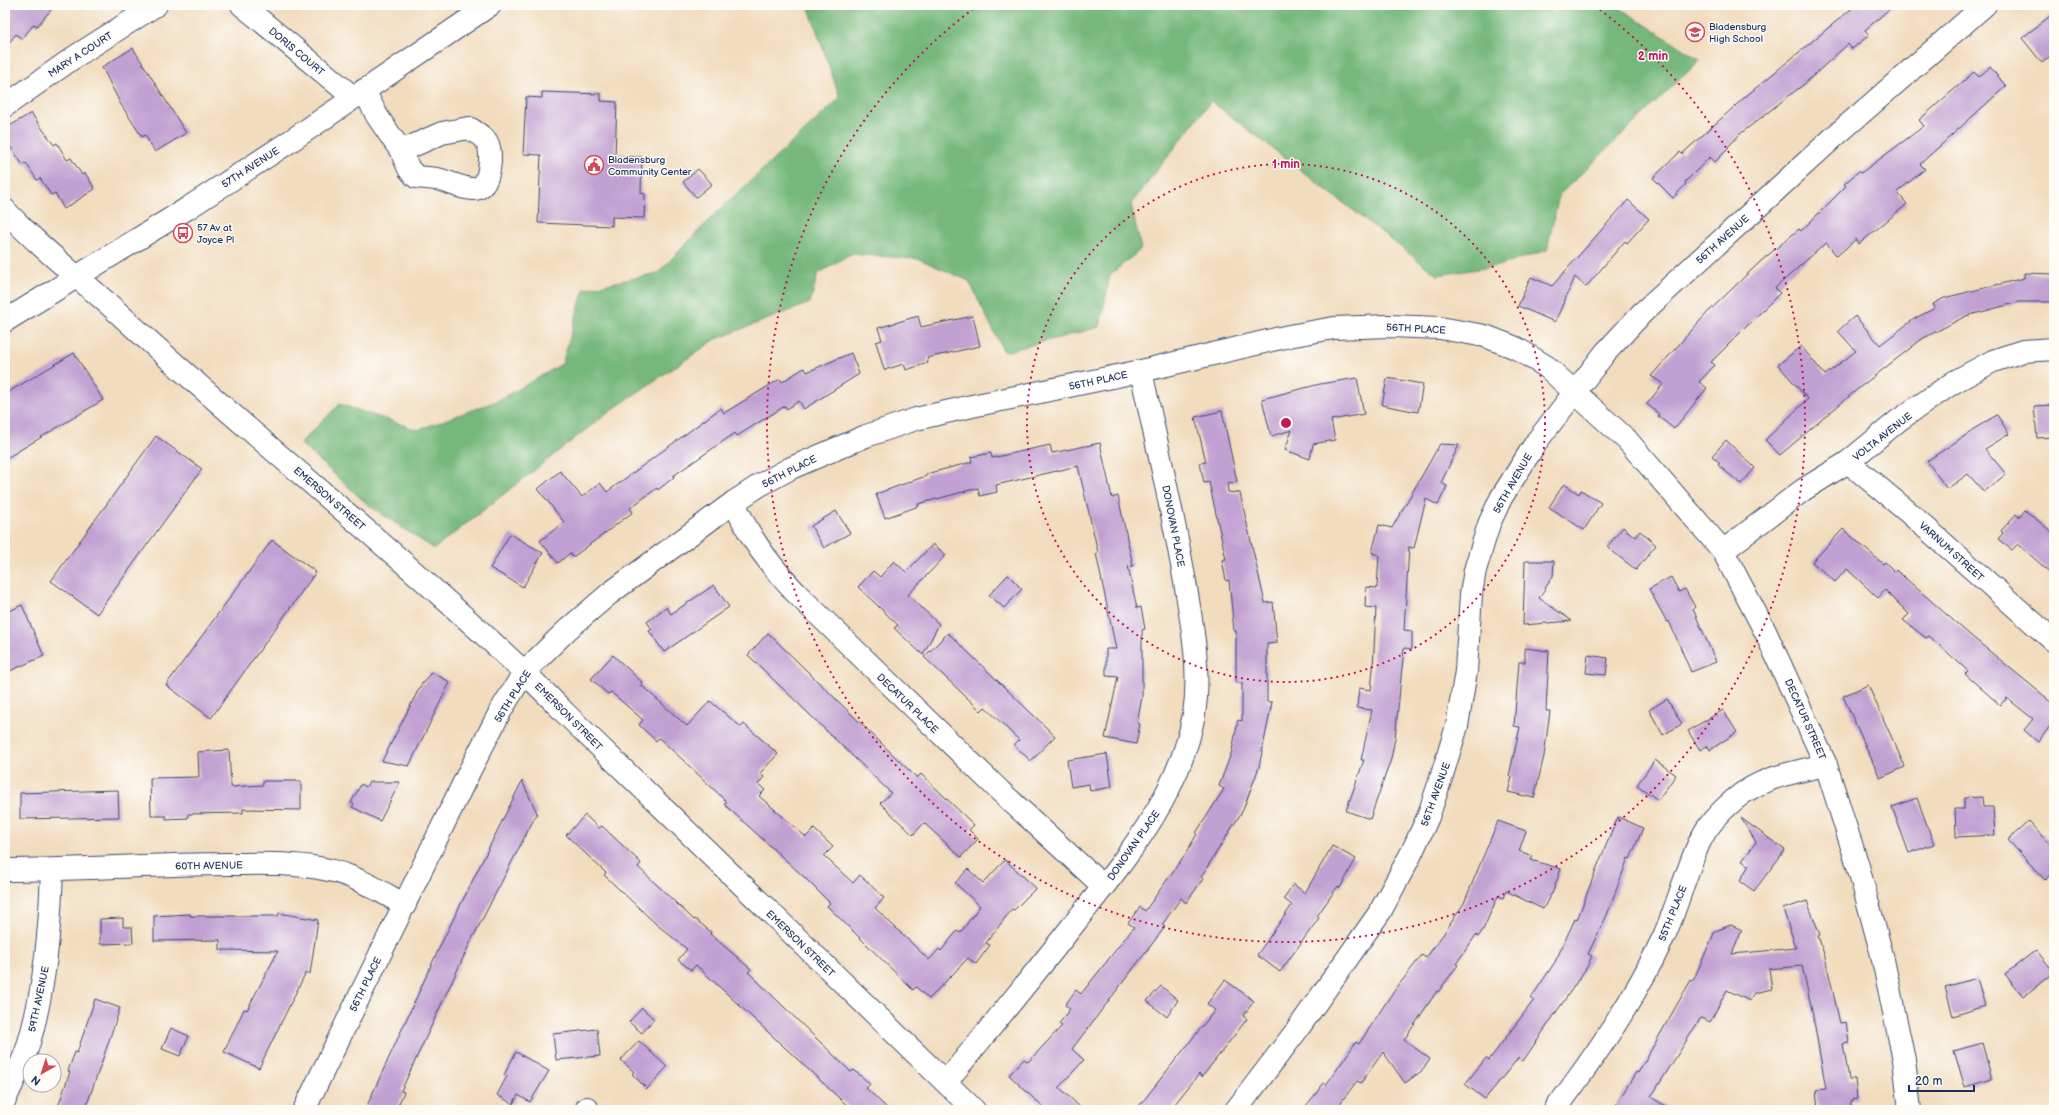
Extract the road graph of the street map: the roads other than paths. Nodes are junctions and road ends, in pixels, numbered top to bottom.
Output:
1 (156, 5) edge
2 (242, 5) edge
3 (490, 5) edge
4 (1984, 5) edge
5 (359, 93) junction
6 (5, 106) edge
7 (401, 151) dead end
8 (5, 210) edge
9 (77, 276) junction
10 (5, 321) edge
11 (2054, 349) edge
12 (1141, 371) junction
13 (1574, 392) junction
14 (1848, 462) junction
15 (734, 502) junction
16 (1723, 551) junction
17 (2054, 641) edge
18 (525, 671) junction
19 (1826, 765) junction
20 (5, 870) edge
21 (52, 870) junction
22 (1103, 886) junction
23 (405, 905) junction
24 (946, 1082) junction
25 (5, 1100) edge
26 (304, 1110) edge
27 (974, 1110) edge
28 (1236, 1110) edge
29 (1555, 1110) edge
30 (1910, 1110) edge

1 - 6 street, MARY A COURT
2 - 5 street, DORIS COURT
3 - 5 street, 57TH AVENUE
4 - 13 street, 56TH AVENUE
5 - 7 street
5 - 9 street, 57TH AVENUE
8 - 9 street, EMERSON STREET
9 - 10 street, 57TH AVENUE
9 - 18 street, EMERSON STREET
11 - 14 street, VOLTA AVENUE
12 - 13 street, 56TH PLACE
12 - 15 street, 56TH PLACE
12 - 22 street, DONOVAN PLACE
13 - 16 street, DECATUR STREET
13 - 28 street, 56TH AVENUE
14 - 16 street, VOLTA AVENUE
14 - 17 street, VARNUM STREET
15 - 18 street, 56TH PLACE
15 - 22 street, DECATUR PLACE
16 - 19 street, DECATUR STREET
18 - 23 street, 56TH PLACE
18 - 24 street, EMERSON STREET
19 - 29 street, 55TH PLACE
19 - 30 street, DECATUR STREET
20 - 21 street, 60TH AVENUE
21 - 23 street, 60TH AVENUE
21 - 25 street, 59TH AVENUE
22 - 24 street, DONOVAN PLACE
23 - 26 street, 56TH PLACE
24 - 27 street, EMERSON STREET

